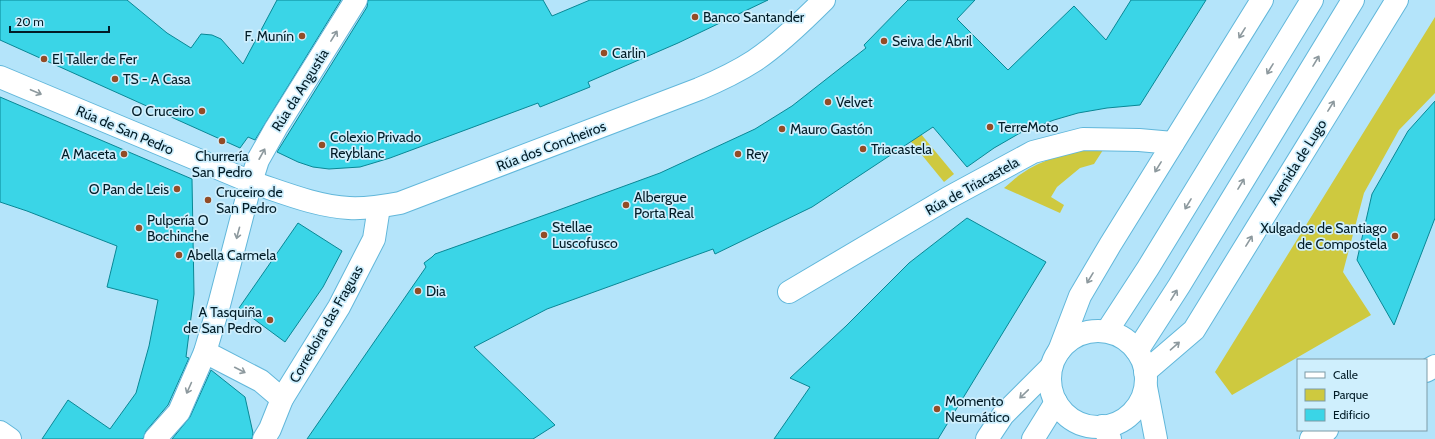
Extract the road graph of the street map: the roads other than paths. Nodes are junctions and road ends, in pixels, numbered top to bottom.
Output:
1 (356, 0) edge
2 (824, 0) edge
3 (1262, 0) edge
4 (1312, 0) edge
5 (1353, 0) edge
6 (1397, 0) edge
7 (0, 77) edge
8 (1173, 143) junction
9 (251, 182) junction
10 (379, 207) junction
11 (789, 292) dead end
12 (1107, 332) junction
13 (1137, 351) junction
14 (205, 352) junction
15 (1055, 359) junction
16 (1145, 380) junction
17 (282, 399) junction
18 (1056, 402) junction
19 (1324, 431) edge
20 (0, 432) edge
21 (1096, 433) edge
22 (269, 436) edge
23 (10, 439) edge
24 (155, 439) edge
25 (987, 439) edge
26 (1033, 439) edge
27 (1156, 439) edge
28 (1311, 439) edge

9 -> 1 street, Rúa da Angustia
2 - 10 street, Rúa dos Concheiros
3 -> 8 street
4 -> 12 street
13 -> 5 street
16 -> 6 street, Avenida de Lugo
7 -> 9 street, Rúa de San Pedro
8 - 11 street, Rúa de Triacastela
8 -> 15 street
9 - 10 street, Rúa dos Concheiros
9 -> 14 street, Rúa da Angustia
10 - 17 street, Corredoira das Fraguas
12 - 13 street
12 - 15 street
13 - 16 street
14 -> 17 street
14 -> 24 street, Rúa da Angustia
15 - 18 street
15 -> 25 street
16 - 21 street
16 - 27 street
17 - 22 street, Corredoira das Fraguas
18 - 21 street
18 - 26 street
19 - 28 street
20 - 23 street

